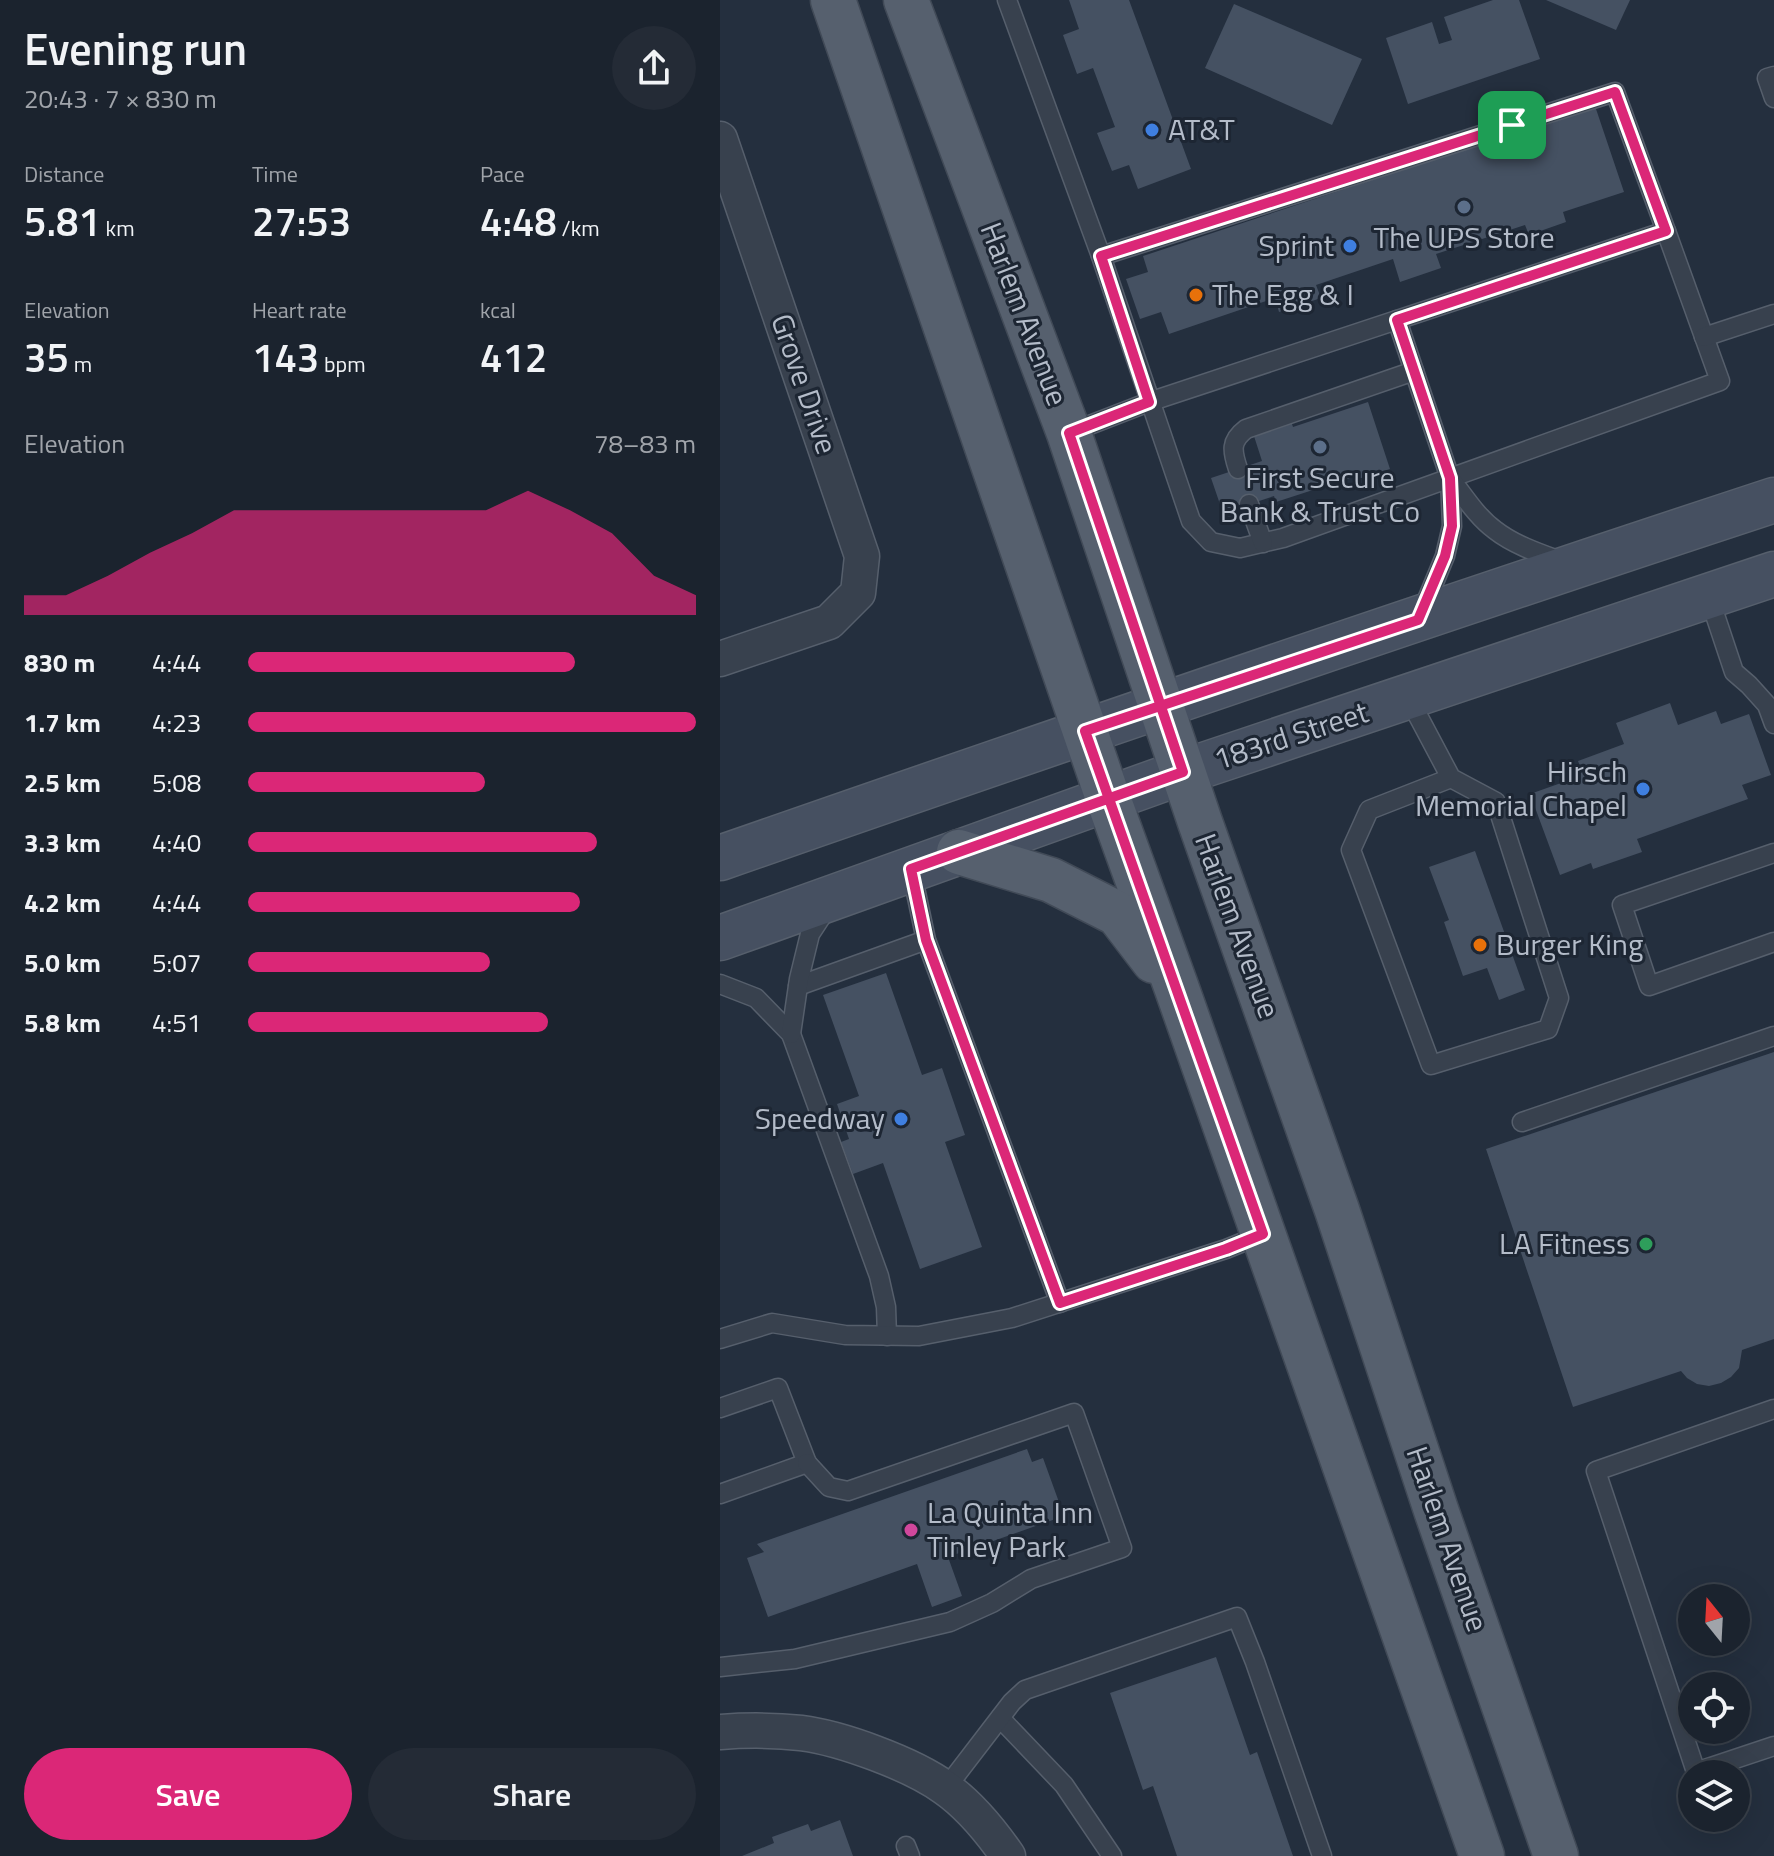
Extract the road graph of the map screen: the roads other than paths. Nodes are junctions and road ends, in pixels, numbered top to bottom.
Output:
1 (833, 0) edge
2 (906, 0) edge
3 (1007, 0) edge
4 (1774, 76) edge
5 (1774, 98) edge
6 (722, 150) edge
7 (1666, 231) junction
8 (1101, 256) junction
9 (1774, 314) edge
10 (1397, 320) junction
11 (1704, 337) junction
12 (1414, 371) junction
13 (1149, 402) junction
14 (1069, 433) junction
15 (1238, 469) dead end
16 (1450, 478) junction
17 (1774, 500) edge
18 (1249, 504) dead end
19 (1263, 543) junction
20 (1573, 565) junction
21 (1774, 574) edge
22 (1709, 597) junction
23 (1418, 620) junction
24 (720, 659) edge
25 (1408, 697) junction
26 (1160, 706) junction
27 (1774, 724) edge
28 (1085, 731) junction
29 (1183, 772) junction
30 (1451, 778) junction
31 (1108, 798) junction
32 (959, 852) junction
33 (1774, 853) edge
34 (720, 858) edge
35 (911, 869) junction
36 (835, 897) junction
37 (720, 938) edge
38 (926, 940) junction
39 (1774, 942) edge
40 (720, 984) edge
41 (798, 986) junction
42 (1177, 989) junction
43 (791, 1034) junction
44 (1774, 1036) edge
45 (1522, 1122) dead end
46 (1263, 1234) junction
47 (1060, 1303) junction
48 (887, 1336) junction
49 (720, 1339) edge
50 (720, 1408) edge
51 (1774, 1409) edge
52 (807, 1463) junction
53 (720, 1494) edge
54 (720, 1667) edge
55 (1000, 1718) junction
56 (720, 1732) edge
57 (1774, 1746) edge
58 (946, 1788) junction
59 (1008, 1856) edge
60 (1112, 1856) edge
61 (1322, 1856) edge
62 (1482, 1856) edge
63 (1556, 1856) edge

1 - 28 main road
2 - 14 main road, Harlem Avenue
3 - 8 lane
4 - 5 lane
6 - 24 street, Grove Drive
7 - 8 lane
7 - 10 lane
7 - 11 lane
8 - 13 lane
9 - 11 lane
10 - 12 lane
10 - 13 lane
11 - 16 lane
12 - 15 lane
12 - 16 lane
13 - 14 lane
13 - 19 lane
14 - 26 main road, Harlem Avenue
16 - 19 lane
16 - 20 lane
16 - 23 lane
17 - 20 street
18 - 19 lane
20 - 23 street
21 - 22 street, 183rd Street
22 - 25 street, 183rd Street
22 - 27 lane
23 - 26 street
25 - 29 street, 183rd Street
25 - 30 lane
26 - 28 street
26 - 29 main road, Harlem Avenue
28 - 31 main road
28 - 34 street
29 - 31 street, 183rd Street
29 - 63 main road, Harlem Avenue
30 - 30 lane
31 - 32 street, 183rd Street
31 - 42 main road
32 - 35 street, 183rd Street
32 - 42 main road
33 - 39 lane
35 - 36 street, 183rd Street
35 - 38 lane
36 - 37 street, 183rd Street
36 - 41 lane
38 - 41 lane
38 - 47 lane
40 - 43 lane
41 - 43 lane
42 - 46 main road
43 - 48 lane
44 - 45 lane
46 - 47 lane
46 - 62 main road
47 - 48 lane
48 - 49 lane
50 - 52 lane
51 - 57 lane
52 - 53 lane
52 - 54 lane
55 - 58 lane
55 - 60 lane
55 - 61 lane
56 - 58 street
58 - 59 street

